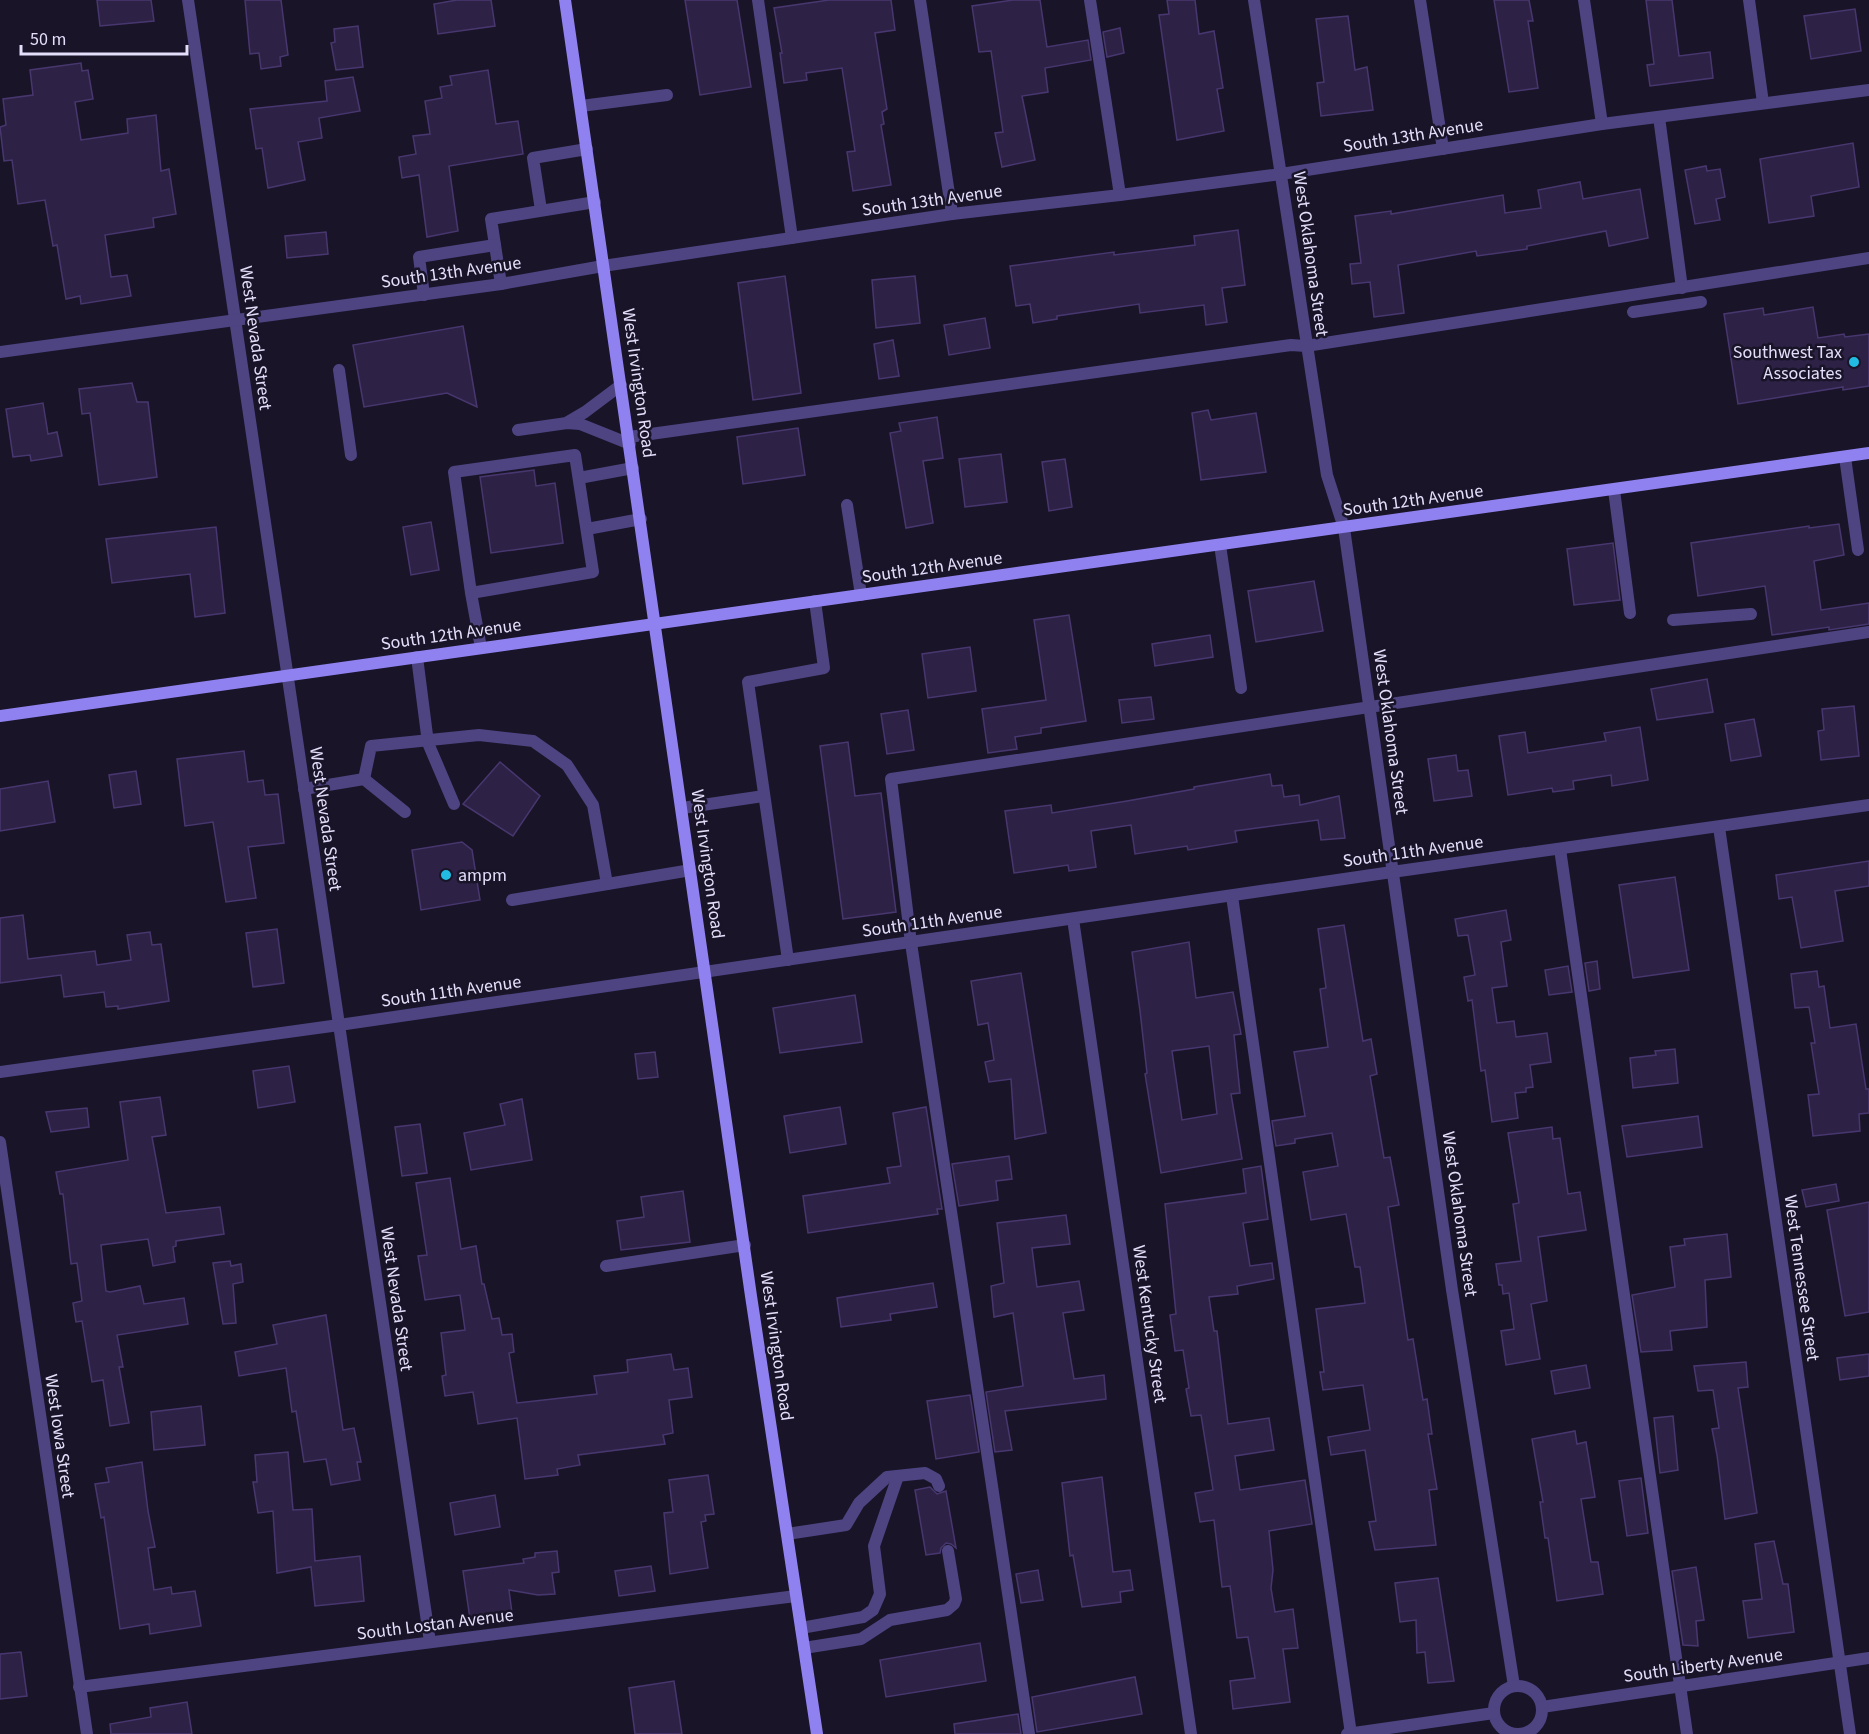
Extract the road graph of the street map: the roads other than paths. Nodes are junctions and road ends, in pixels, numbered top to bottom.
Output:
1 (188, 0) edge
2 (565, 0) edge
3 (758, 0) edge
4 (920, 0) edge
5 (1090, 0) edge
6 (1254, 0) edge
7 (1420, 0) edge
8 (1584, 0) edge
9 (1749, 0) edge
10 (1869, 90) edge
11 (667, 95) dead end
12 (1763, 103) junction
13 (580, 106) junction
14 (1659, 117) junction
15 (1602, 124) junction
16 (587, 149) junction
17 (1443, 149) junction
18 (1281, 174) junction
19 (1120, 195) junction
20 (595, 202) junction
21 (541, 210) junction
22 (952, 214) junction
23 (792, 238) junction
24 (495, 245) junction
25 (1869, 258) edge
26 (603, 266) junction
27 (501, 284) junction
28 (1682, 288) junction
29 (424, 295) junction
30 (1701, 302) dead end
31 (1634, 312) dead end
32 (236, 320) junction
33 (1306, 346) junction
34 (0, 352) edge
35 (339, 370) dead end
36 (621, 384) junction
37 (567, 423) junction
38 (518, 430) dead end
39 (629, 441) junction
40 (1869, 453) edge
41 (351, 455) dead end
42 (1845, 457) junction
43 (633, 468) junction
44 (579, 478) junction
45 (1614, 490) junction
46 (847, 505) dead end
47 (640, 519) junction
48 (1344, 528) junction
49 (587, 529) junction
50 (1220, 545) junction
51 (1858, 550) dead end
52 (471, 593) junction
53 (861, 595) junction
54 (814, 601) junction
55 (1630, 614) dead end
56 (1751, 614) dead end
57 (1673, 620) dead end
58 (656, 623) junction
59 (1869, 632) edge
60 (481, 648) junction
61 (417, 657) junction
62 (287, 676) junction
63 (1241, 688) dead end
64 (1369, 706) junction
65 (0, 716) edge
66 (428, 740) junction
67 (364, 779) junction
68 (304, 789) junction
69 (764, 796) junction
70 (454, 804) dead end
71 (1869, 805) edge
72 (682, 808) junction
73 (405, 812) dead end
74 (1719, 827) junction
75 (1560, 849) junction
76 (691, 870) junction
77 (1392, 872) junction
78 (607, 884) junction
79 (1232, 896) junction
80 (512, 900) dead end
81 (1073, 919) junction
82 (911, 943) junction
83 (788, 960) junction
84 (706, 972) junction
85 (339, 1025) junction
86 (0, 1072) edge
87 (0, 1142) edge
88 (745, 1245) junction
89 (606, 1266) dead end
90 (898, 1476) junction
91 (939, 1486) dead end
92 (787, 1534) junction
93 (948, 1551) dead end
94 (796, 1596) junction
95 (801, 1628) junction
96 (430, 1642) junction
97 (804, 1648) junction
98 (1869, 1658) edge
99 (1839, 1662) junction
100 (1514, 1686) junction
101 (1680, 1686) junction
102 (79, 1688) junction
103 (1542, 1707) junction
104 (1494, 1713) junction
105 (87, 1734) edge
106 (817, 1734) edge
107 (1029, 1734) edge
108 (1191, 1734) edge
109 (1350, 1734) edge
110 (1519, 1734) edge
111 (1687, 1734) edge
112 (1850, 1734) edge

1 - 32 street, West Nevada Street
2 - 13 main road, West Irvington Road
3 - 23 street
4 - 22 street
5 - 19 street
6 - 18 street, West Oklahoma Street
7 - 17 street
8 - 15 street
9 - 12 street
10 - 12 street, South 13th Avenue
11 - 13 street
12 - 14 street, South 13th Avenue
13 - 16 main road, West Irvington Road
14 - 15 street, South 13th Avenue
14 - 28 street
15 - 17 street, South 13th Avenue
16 - 20 main road, West Irvington Road
16 - 21 street
17 - 18 street, South 13th Avenue
18 - 19 street, South 13th Avenue
18 - 33 street, West Oklahoma Street
19 - 22 street, South 13th Avenue
20 - 21 street
20 - 26 main road, West Irvington Road
21 - 24 street
22 - 23 street, South 13th Avenue
23 - 26 street, South 13th Avenue
24 - 27 street
24 - 29 street
25 - 28 street
26 - 27 street, South 13th Avenue
26 - 36 main road, West Irvington Road
27 - 29 street, South 13th Avenue
28 - 33 street
29 - 32 street, South 13th Avenue
30 - 31 street
32 - 34 street, South 13th Avenue
32 - 62 street, West Nevada Street
33 - 39 street
33 - 48 street, West Oklahoma Street
35 - 41 street
36 - 37 street
36 - 39 main road, West Irvington Road
37 - 38 street
37 - 39 street
39 - 43 main road, West Irvington Road
40 - 42 main road, South 12th Avenue
42 - 45 main road, South 12th Avenue
42 - 51 street
43 - 44 street
43 - 47 main road, West Irvington Road
44 - 49 street
44 - 52 street
45 - 48 main road, South 12th Avenue
45 - 55 street
46 - 53 street
47 - 49 street
47 - 58 main road, West Irvington Road
48 - 50 main road, South 12th Avenue
48 - 64 street, West Oklahoma Street
49 - 52 street
50 - 53 main road, South 12th Avenue
50 - 63 street
52 - 60 street
53 - 54 main road, South 12th Avenue
54 - 58 main road, South 12th Avenue
54 - 69 street
56 - 57 street
58 - 60 main road, South 12th Avenue
58 - 72 main road, West Irvington Road
59 - 64 street
60 - 61 main road, South 12th Avenue
61 - 62 main road, South 12th Avenue
61 - 66 street
62 - 65 main road, South 12th Avenue
62 - 68 street, West Nevada Street
64 - 77 street, West Oklahoma Street
64 - 82 street
66 - 67 street
66 - 70 street
66 - 78 street
67 - 68 street
67 - 73 street
68 - 85 street, West Nevada Street
69 - 72 street
69 - 83 street
71 - 74 street, South 11th Avenue
72 - 76 main road, West Irvington Road
74 - 75 street, South 11th Avenue
74 - 99 street, West Tennessee Street
75 - 77 street, South 11th Avenue
75 - 101 street
76 - 78 street
76 - 84 main road, West Irvington Road
77 - 79 street, South 11th Avenue
77 - 100 street, West Oklahoma Street
78 - 80 street
79 - 81 street, South 11th Avenue
79 - 109 street
81 - 82 street, South 11th Avenue
81 - 108 street, West Kentucky Street
82 - 83 street, South 11th Avenue
82 - 107 street
83 - 84 street, South 11th Avenue
84 - 85 street, South 11th Avenue
84 - 88 main road, West Irvington Road
85 - 86 street, South 11th Avenue
85 - 96 street, West Nevada Street
87 - 102 street, West Iowa Street
88 - 89 street
88 - 92 main road, West Irvington Road
90 - 91 street
90 - 92 street
90 - 95 street
92 - 94 main road, West Irvington Road
93 - 97 street
94 - 95 main road, West Irvington Road
94 - 96 street, South Lostan Avenue
95 - 97 main road, West Irvington Road
96 - 102 street, South Lostan Avenue
97 - 106 main road, West Irvington Road
98 - 99 street, South Liberty Avenue
99 - 101 street, South Liberty Avenue
99 - 112 street, West Tennessee Street
100 - 103 street
100 - 104 street
101 - 103 street, South Liberty Avenue
101 - 111 street
102 - 105 street, West Iowa Street
103 - 110 street
104 - 109 street
104 - 110 street

